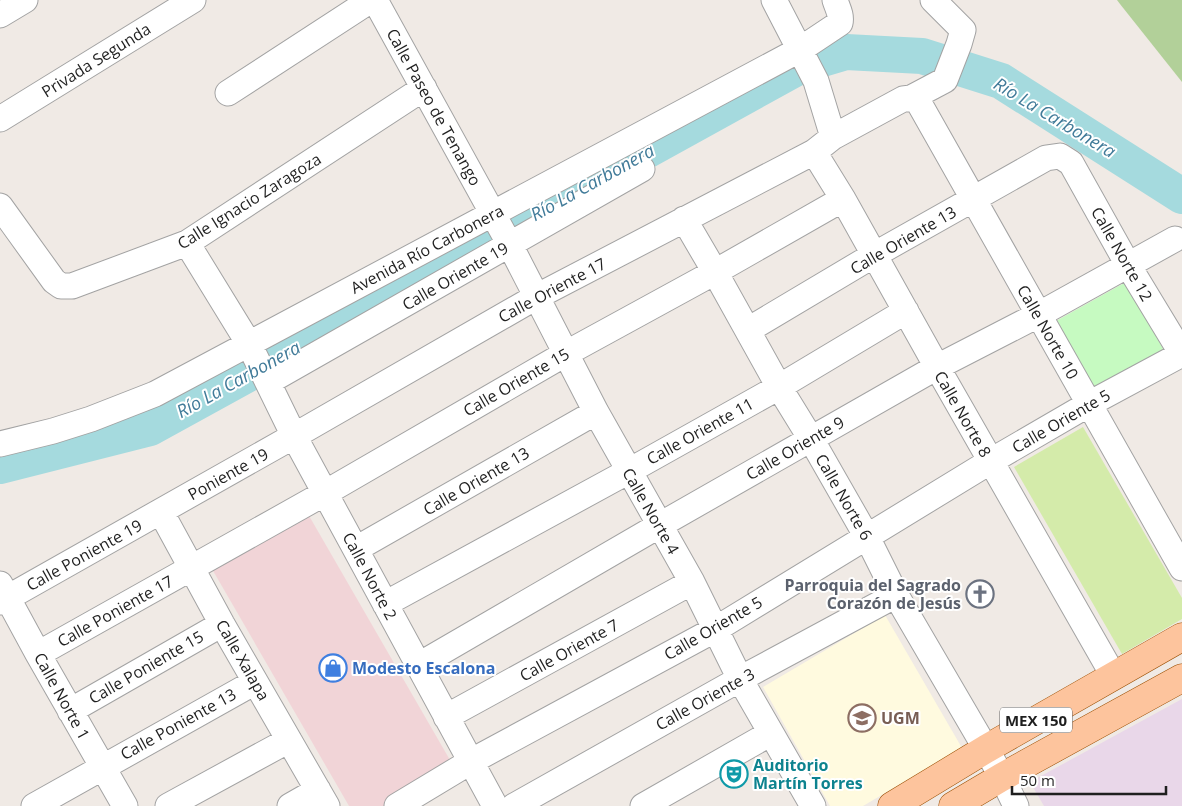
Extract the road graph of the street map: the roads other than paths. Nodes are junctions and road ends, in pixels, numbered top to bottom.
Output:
1 (26, 0) edge
2 (193, 0) edge
3 (371, 0) edge
4 (375, 0) edge
5 (774, 0) edge
6 (932, 0) edge
7 (837, 11) edge
8 (0, 15) edge
9 (801, 49) junction
10 (424, 88) junction
11 (228, 93) dead end
12 (911, 98) junction
13 (0, 119) edge
14 (833, 137) junction
15 (814, 152) junction
16 (1060, 156) joint
17 (642, 169) dead end
18 (843, 199) junction
19 (973, 200) junction
20 (0, 206) edge
21 (492, 214) junction
22 (684, 219) junction
23 (1175, 239) dead end
24 (187, 244) junction
25 (510, 245) junction
26 (874, 255) junction
27 (1128, 265) junction
28 (715, 272) junction
29 (536, 297) junction
30 (906, 311) junction
31 (1038, 315) junction
32 (748, 330) junction
33 (249, 344) junction
34 (565, 354) junction
35 (1182, 354) edge
36 (937, 367) junction
37 (266, 377) junction
38 (779, 387) junction
39 (1089, 404) junction
40 (596, 412) junction
41 (294, 436) junction
42 (811, 439) junction
43 (0, 444) edge
44 (991, 461) junction
45 (629, 471) junction
46 (325, 492) junction
47 (161, 512) junction
48 (660, 525) junction
49 (867, 537) junction
50 (356, 549) junction
51 (191, 568) junction
52 (1182, 568) edge
53 (692, 582) junction
54 (2, 595) edge
55 (896, 595) junction
56 (385, 604) junction
57 (222, 624) junction
58 (716, 629) junction
59 (1182, 637) edge
60 (38, 654) junction
61 (419, 665) junction
62 (1114, 675) junction
63 (1182, 678) edge
64 (740, 679) junction
65 (255, 682) junction
66 (70, 711) junction
67 (446, 718) junction
68 (771, 733) junction
69 (289, 740) junction
70 (986, 749) junction
71 (470, 762) junction
72 (102, 767) junction
73 (1002, 777) junction
74 (323, 798) edge
75 (34, 806) edge
76 (125, 806) edge
77 (168, 806) edge
78 (290, 806) edge
79 (397, 806) edge
80 (495, 806) edge
81 (514, 806) edge
82 (643, 806) edge
83 (813, 806) edge
84 (892, 806) edge
85 (953, 806) edge
86 (1016, 806) edge

1 - 8 street
2 - 13 street, Privada Segunda
3 - 11 street
4 - 10 street, Calle Paseo de Tenango
5 - 9 street
6 - 12 street
7 - 9 street, Avenida Río Carbonera
9 - 14 street
9 - 21 street, Avenida Río Carbonera
10 - 21 street, Calle Paseo de Tenango
10 - 24 street, Calle Ignacio Zaragoza
12 - 14 street
12 - 19 street, Calle Norte 10
14 - 15 street, Calle Oriente 17
15 - 18 street, Calle Norte 8
15 - 22 street, Calle Oriente 17
16 - 19 street, Calle Oriente 13
16 - 27 street, Calle Norte 12
17 - 25 street, Calle Oriente 19
18 - 26 street, Calle Norte 8
18 - 28 street, Calle Oriente 15
19 - 26 street, Calle Oriente 13
19 - 31 street, Calle Norte 10
20 - 24 street, Calle Ignacio Zaragoza
21 - 25 street, Calle Norte 4
21 - 33 street, Avenida Río Carbonera
22 - 28 street, Calle Norte 6
22 - 29 street, Calle Oriente 17
23 - 27 street, Calle Oriente 9
24 - 33 street, Calle Norte 2
25 - 29 street, Calle Norte 4
25 - 37 street, Calle Oriente 19
26 - 30 street, Calle Norte 8
26 - 32 street, Calle Oriente 13
27 - 31 street, Calle Oriente 9
27 - 35 street, Calle Norte 12
28 - 32 street, Calle Norte 6
28 - 34 street, Calle Oriente 15
29 - 34 street, Calle Norte 4
29 - 41 street, Calle Oriente 17
30 - 36 street, Calle Norte 8
30 - 38 street, Calle Oriente 11
31 - 36 street, Calle Oriente 9
31 - 39 street, Calle Norte 10
32 - 38 street, Calle Norte 6
33 - 37 street, Calle Norte 2
33 - 43 street, Avenida Río Carbonera
34 - 40 street, Calle Norte 4
34 - 46 street, Calle Oriente 15
35 - 39 street, Calle Oriente 5
36 - 42 street, Calle Oriente 9
36 - 44 street, Calle Norte 8
37 - 41 street, Calle Norte 2
38 - 42 street, Calle Norte 6
38 - 45 street, Calle Oriente 11
39 - 44 street, Calle Oriente 5
39 - 52 street, Calle Norte 10
40 - 45 street, Calle Norte 4
40 - 50 street, Calle Oriente 13
41 - 46 street, Calle Norte 2
41 - 47 street, Poniente 19
42 - 48 street, Calle Oriente 9
42 - 49 street, Calle Norte 6
44 - 49 street, Calle Oriente 5
44 - 62 street, Calle Norte 8
45 - 48 street, Calle Norte 4
45 - 56 street, Calle Oriente 11
46 - 50 street, Calle Norte 2
46 - 51 street, Calle Oriente 15
47 - 51 street, Calle Xalapa
47 - 54 street, Calle Poniente 19
48 - 53 street, Calle Norte 4
48 - 61 street, Calle Oriente 9
49 - 55 street, Calle Norte 6
49 - 58 street, Calle Oriente 5
50 - 56 street, Calle Norte 2
51 - 57 street, Calle Xalapa
51 - 60 street, Calle Poniente 17
53 - 58 street, Calle Norte 4
53 - 67 street, Calle Oriente 7
54 - 60 street, Calle Norte 1
55 - 64 street, Calle Oriente 3
55 - 70 street, Calle Norte 6
56 - 61 street, Calle Norte 2
57 - 65 street, Calle Xalapa
57 - 66 street, Calle Poniente 15
58 - 64 street, Calle Norte 4
58 - 71 street, Calle Oriente 5
59 - 62 main road, MEX 150
60 - 66 street, Calle Norte 1
61 - 67 street, Calle Norte 2
62 - 70 main road, MEX 150
63 - 73 main road, MEX 150
64 - 68 street, Calle Norte 4
64 - 81 street, Calle Oriente 3
65 - 69 street, Calle Xalapa
65 - 72 street, Calle Poniente 13
66 - 72 street, Calle Norte 1
67 - 71 street, Calle Norte 2
68 - 82 street
68 - 83 street, Calle Norte 4
69 - 74 street, Calle Xalapa
69 - 77 street
70 - 73 street, Calle Norte 6
70 - 84 main road, MEX 150
71 - 79 street, Calle Oriente 5
71 - 80 street, Calle Norte 2
72 - 75 street, Calle Poniente 13
72 - 76 street, Calle Norte 1
73 - 85 main road, MEX 150
73 - 86 street, Calle Norte 6
74 - 78 street

